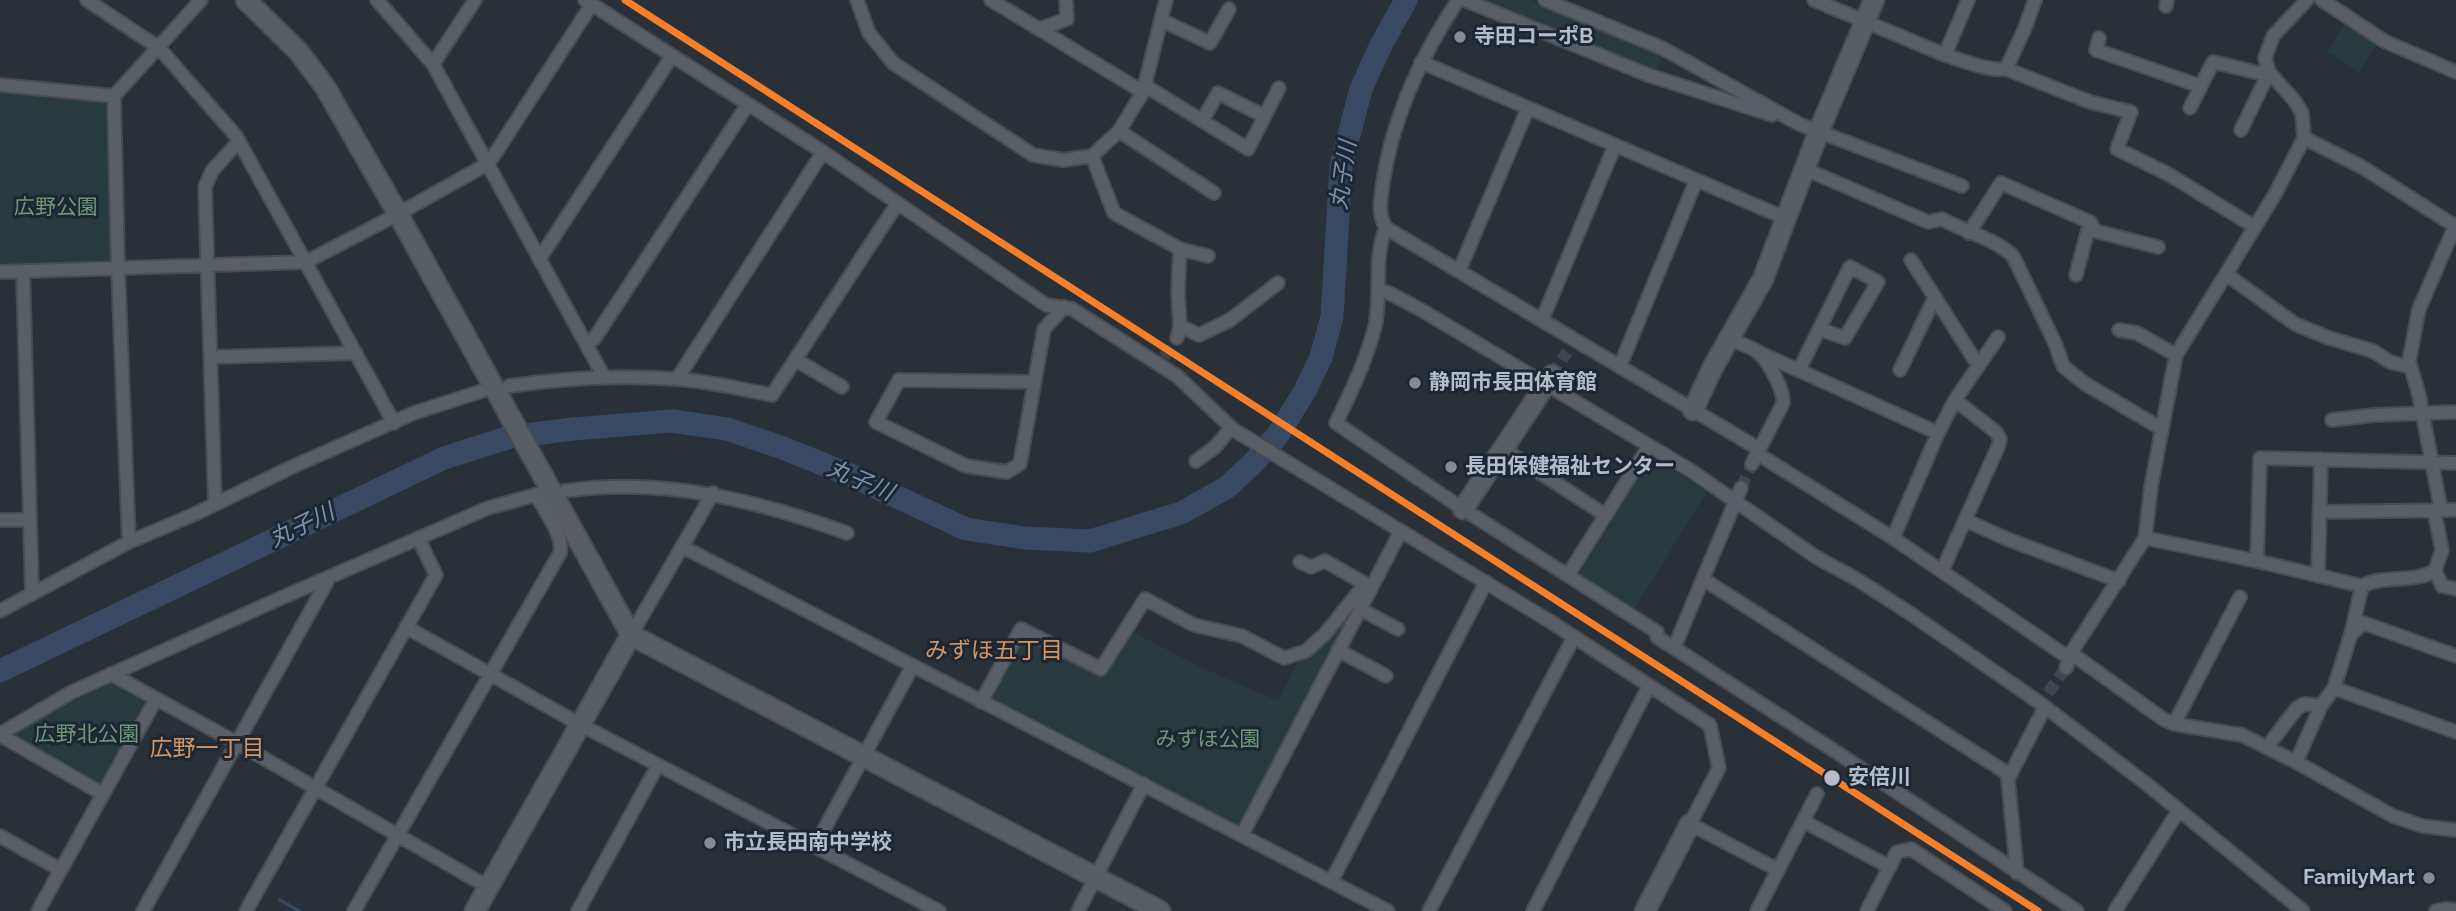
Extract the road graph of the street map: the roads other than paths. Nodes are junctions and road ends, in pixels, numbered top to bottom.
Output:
1 (87, 0) edge
2 (201, 0) edge
3 (246, 0) edge
4 (377, 0) edge
5 (475, 0) edge
6 (857, 0) edge
7 (991, 0) edge
8 (1066, 0) edge
9 (1166, 0) edge
10 (1458, 0) edge
11 (1465, 0) edge
12 (1545, 0) edge
13 (1814, 0) edge
14 (1874, 0) edge
15 (1968, 0) edge
16 (2035, 0) edge
17 (2307, 0) edge
18 (2322, 0) edge
19 (589, 2) edge
20 (1229, 9) dead end
21 (1161, 20) junction
22 (1866, 21) junction
23 (1040, 29) junction
24 (2099, 38) dead end
25 (159, 48) junction
26 (1945, 55) junction
27 (671, 56) junction
28 (1421, 62) junction
29 (433, 64) junction
30 (2006, 69) junction
31 (2268, 71) junction
32 (2456, 72) edge
33 (0, 85) edge
34 (2200, 86) junction
35 (1143, 88) junction
36 (1279, 88) dead end
37 (114, 96) junction
38 (748, 104) junction
39 (1528, 108) junction
40 (2190, 108) dead end
41 (1264, 116) junction
42 (1202, 121) junction
43 (1799, 124) junction
44 (2241, 130) dead end
45 (1119, 131) junction
46 (1819, 131) junction
47 (2304, 138) junction
48 (239, 141) junction
49 (1615, 145) junction
50 (823, 152) junction
51 (1092, 156) junction
52 (489, 163) junction
53 (1805, 169) junction
54 (1696, 181) junction
55 (1962, 186) dead end
56 (1214, 193) dead end
57 (897, 204) junction
58 (398, 214) junction
59 (1785, 218) junction
60 (2090, 222) junction
61 (2456, 225) edge
62 (2255, 227) junction
63 (1387, 228) junction
64 (1969, 233) junction
65 (2158, 247) dead end
66 (1180, 249) junction
67 (1208, 256) dead end
68 (540, 258) junction
69 (1911, 260) dead end
70 (306, 262) junction
71 (209, 267) junction
72 (118, 269) junction
73 (23, 271) junction
74 (1459, 271) junction
75 (0, 272) edge
76 (2225, 274) junction
77 (2076, 275) dead end
78 (1278, 283) dead end
79 (1380, 290) junction
80 (1935, 297) junction
81 (1064, 307) junction
82 (1542, 320) junction
83 (1819, 329) junction
84 (2119, 330) dead end
85 (1997, 337) dead end
86 (1576, 340) junction
87 (1728, 340) junction
88 (586, 344) junction
89 (1567, 352) tunnel mouth
90 (1758, 352) junction
91 (356, 353) junction
92 (2176, 355) junction
93 (211, 357) junction
94 (796, 359) junction
95 (1978, 365) junction
96 (1620, 366) junction
97 (2410, 367) junction
98 (1799, 370) junction
99 (1900, 370) dead end
100 (604, 377) junction
101 (677, 379) junction
102 (1549, 380) junction
103 (1035, 382) junction
104 (509, 386) dead end
105 (842, 387) dead end
106 (482, 391) dead end
107 (1955, 400) junction
108 (1693, 410) junction
109 (2423, 412) junction
110 (2456, 412) edge
111 (2332, 420) dead end
112 (394, 422) junction
113 (1233, 429) junction
114 (2162, 429) junction
115 (1938, 433) junction
116 (1649, 446) junction
117 (1503, 448) junction
118 (1759, 450) junction
119 (2321, 459) junction
120 (1196, 461) dead end
121 (2431, 462) junction
122 (2456, 463) edge
123 (1752, 464) tunnel mouth
124 (1741, 488) tunnel mouth
125 (565, 491) dead end
126 (713, 493) junction
127 (1735, 503) junction
128 (215, 504) junction
129 (1463, 509) junction
130 (2437, 510) junction
131 (2456, 510) edge
132 (2320, 512) junction
133 (1605, 514) junction
134 (0, 520) edge
135 (30, 520) junction
136 (1965, 520) junction
137 (1401, 531) junction
138 (847, 533) dead end
139 (418, 538) junction
140 (1893, 538) junction
141 (2145, 538) junction
142 (129, 542) junction
143 (682, 547) junction
144 (2257, 561) junction
145 (1300, 562) dead end
146 (1942, 570) junction
147 (2435, 571) junction
148 (1567, 575) junction
149 (2318, 576) junction
150 (330, 578) junction
151 (1703, 579) junction
152 (2119, 581) junction
153 (1486, 582) junction
154 (1368, 585) junction
155 (2362, 586) junction
156 (2456, 589) edge
157 (32, 593) junction
158 (2240, 597) dead end
159 (1360, 609) junction
160 (0, 611) edge
161 (2359, 621) junction
162 (406, 627) junction
163 (1398, 629) dead end
164 (631, 635) junction
165 (1574, 637) junction
166 (1674, 648) junction
167 (1338, 650) junction
168 (2456, 656) edge
169 (2069, 660) junction
170 (912, 667) junction
171 (111, 674) junction
172 (491, 675) junction
173 (1386, 676) dead end
174 (1649, 686) junction
175 (2334, 688) junction
176 (156, 699) junction
177 (2045, 701) junction
178 (981, 702) junction
179 (2321, 706) junction
180 (2174, 724) junction
181 (581, 725) junction
182 (2456, 732) edge
183 (0, 735) edge
184 (237, 743) junction
185 (2267, 747) junction
186 (865, 756) junction
187 (2296, 762) junction
188 (658, 765) junction
189 (2010, 775) junction
190 (1144, 784) junction
191 (315, 788) junction
192 (103, 794) junction
193 (1817, 794) dead end
194 (2179, 810) junction
195 (1803, 821) junction
196 (1690, 824) junction
197 (2456, 830) edge
198 (398, 834) junction
199 (1242, 835) junction
200 (0, 836) edge
201 (815, 846) junction
202 (1890, 867) junction
203 (61, 870) junction
204 (1778, 870) junction
205 (2017, 873) junction
206 (1096, 878) junction
207 (1331, 882) junction
208 (488, 887) junction
209 (2456, 910) edge
210 (38, 911) edge
211 (143, 911) edge
212 (246, 911) edge
213 (354, 911) edge
214 (475, 911) edge
215 (578, 911) edge
216 (939, 911) edge
217 (1078, 911) edge
218 (1160, 911) edge
219 (1388, 911) edge
220 (1429, 911) edge
221 (1533, 911) edge
222 (1645, 911) edge
223 (1756, 911) edge
224 (1867, 911) edge
225 (2005, 911) edge
226 (2077, 911) edge
227 (2115, 911) edge
228 (2303, 911) edge
229 (2436, 911) edge

1 - 25 street
2 - 25 street
3 - 58 street
4 - 29 street
5 - 29 street
6 - 51 street
7 - 23 street
8 - 23 street
9 - 21 street
10 - 28 street
11 - 43 street
12 - 43 street
13 - 22 street
14 - 22 street
15 - 26 street
16 - 30 street
17 - 31 street
18 - 32 street
19 - 27 street
19 - 52 street
20 - 21 street
21 - 35 street
22 - 26 street
22 - 46 street
23 - 35 street
24 - 34 street
25 - 37 street
25 - 48 street
26 - 30 street
27 - 38 street
27 - 68 street
28 - 39 street
28 - 63 street
29 - 52 street
30 - 62 street
31 - 34 street
31 - 44 street
31 - 47 street
33 - 37 street
34 - 40 street
35 - 42 street
35 - 45 street
36 - 41 street
37 - 72 street
38 - 50 street
38 - 88 street
39 - 49 street
39 - 74 street
41 - 42 street
41 - 42 street
43 - 46 street
45 - 51 street
45 - 56 street
46 - 53 street
46 - 55 street
47 - 61 street
47 - 62 street
48 - 70 street
48 - 71 street
49 - 54 street
49 - 82 street
50 - 57 street
50 - 101 street
51 - 66 street
52 - 58 street
52 - 68 street
53 - 59 street
53 - 64 street
54 - 59 street
54 - 96 street
57 - 81 street
57 - 94 street
58 - 70 street
58 - 164 street
59 - 87 street
60 - 64 street
60 - 65 street
60 - 77 street
61 - 97 street
62 - 76 street
63 - 74 street
63 - 79 street
64 - 114 street
66 - 67 street
66 - 78 street
68 - 88 street
69 - 80 street
70 - 71 street
70 - 91 street
71 - 72 street
71 - 93 street
72 - 73 street
72 - 142 street
73 - 75 street
73 - 135 street
74 - 82 street
76 - 92 street
76 - 97 street
79 - 102 street
79 - 129 street
80 - 95 street
80 - 99 street
81 - 103 street
81 - 113 street
82 - 86 street
83 - 83 street
83 - 98 street
84 - 92 street
85 - 95 street
86 - 89 street
86 - 96 street
87 - 90 street
87 - 108 street
88 - 100 street
90 - 98 street
90 - 118 street
91 - 93 street
91 - 112 street
92 - 114 street
93 - 128 street
94 - 101 street
94 - 105 street
95 - 107 street
96 - 108 street
97 - 109 street
98 - 115 street
100 - 101 street
100 - 104 street
102 - 116 street
102 - 117 street
103 - 103 street
106 - 112 street
107 - 115 street
107 - 136 street
108 - 118 street
109 - 110 street
109 - 111 street
109 - 121 street
112 - 128 street
113 - 120 street
113 - 137 street
114 - 141 street
115 - 140 street
116 - 127 street
116 - 133 street
117 - 129 street
117 - 133 street
118 - 123 street
118 - 140 street
119 - 121 street
119 - 132 street
119 - 144 street
121 - 122 street
121 - 130 street
124 - 127 street
125 - 126 street
126 - 138 street
126 - 143 street
127 - 151 street
127 - 177 street
128 - 142 street
129 - 148 street
130 - 131 street
130 - 132 street
130 - 147 street
132 - 149 street
133 - 148 street
134 - 135 street
135 - 157 street
136 - 146 street
136 - 152 street
137 - 153 street
137 - 154 street
139 - 150 street
139 - 162 street
139 - 172 street
140 - 146 street
141 - 144 street
141 - 152 street
142 - 157 street
143 - 164 street
143 - 170 street
144 - 149 street
145 - 154 street
146 - 169 street
147 - 155 street
147 - 156 street
148 - 166 street
149 - 155 street
150 - 171 street
150 - 184 street
151 - 166 street
151 - 189 street
152 - 169 street
153 - 165 street
153 - 207 street
154 - 159 street
154 - 178 street
155 - 161 street
157 - 160 street
158 - 180 street
159 - 163 street
159 - 167 street
161 - 168 street
161 - 175 street
162 - 172 street
162 - 191 street
164 - 181 street
164 - 186 street
165 - 174 street
165 - 220 street
166 - 205 street
167 - 173 street
167 - 199 street
169 - 180 street
170 - 178 street
170 - 186 street
171 - 176 street
171 - 183 street
172 - 181 street
172 - 198 street
174 - 196 street
174 - 221 street
175 - 179 street
175 - 182 street
176 - 184 street
176 - 192 street
177 - 189 street
177 - 194 street
178 - 190 street
179 - 185 street
179 - 187 street
180 - 185 street
181 - 188 street
181 - 208 street
183 - 192 street
184 - 191 street
184 - 211 street
185 - 187 street
186 - 201 street
186 - 206 street
187 - 197 street
188 - 201 street
188 - 215 street
189 - 205 street
190 - 199 street
190 - 206 street
191 - 198 street
191 - 212 street
192 - 203 street
193 - 195 street
194 - 227 street
194 - 228 street
195 - 202 street
195 - 204 street
196 - 204 street
196 - 222 street
198 - 208 street
198 - 213 street
199 - 207 street
200 - 203 street
201 - 216 street
202 - 224 street
202 - 225 street
203 - 210 street
204 - 223 street
205 - 226 street
206 - 217 street
206 - 218 street
207 - 219 street
208 - 214 street
209 - 229 street

